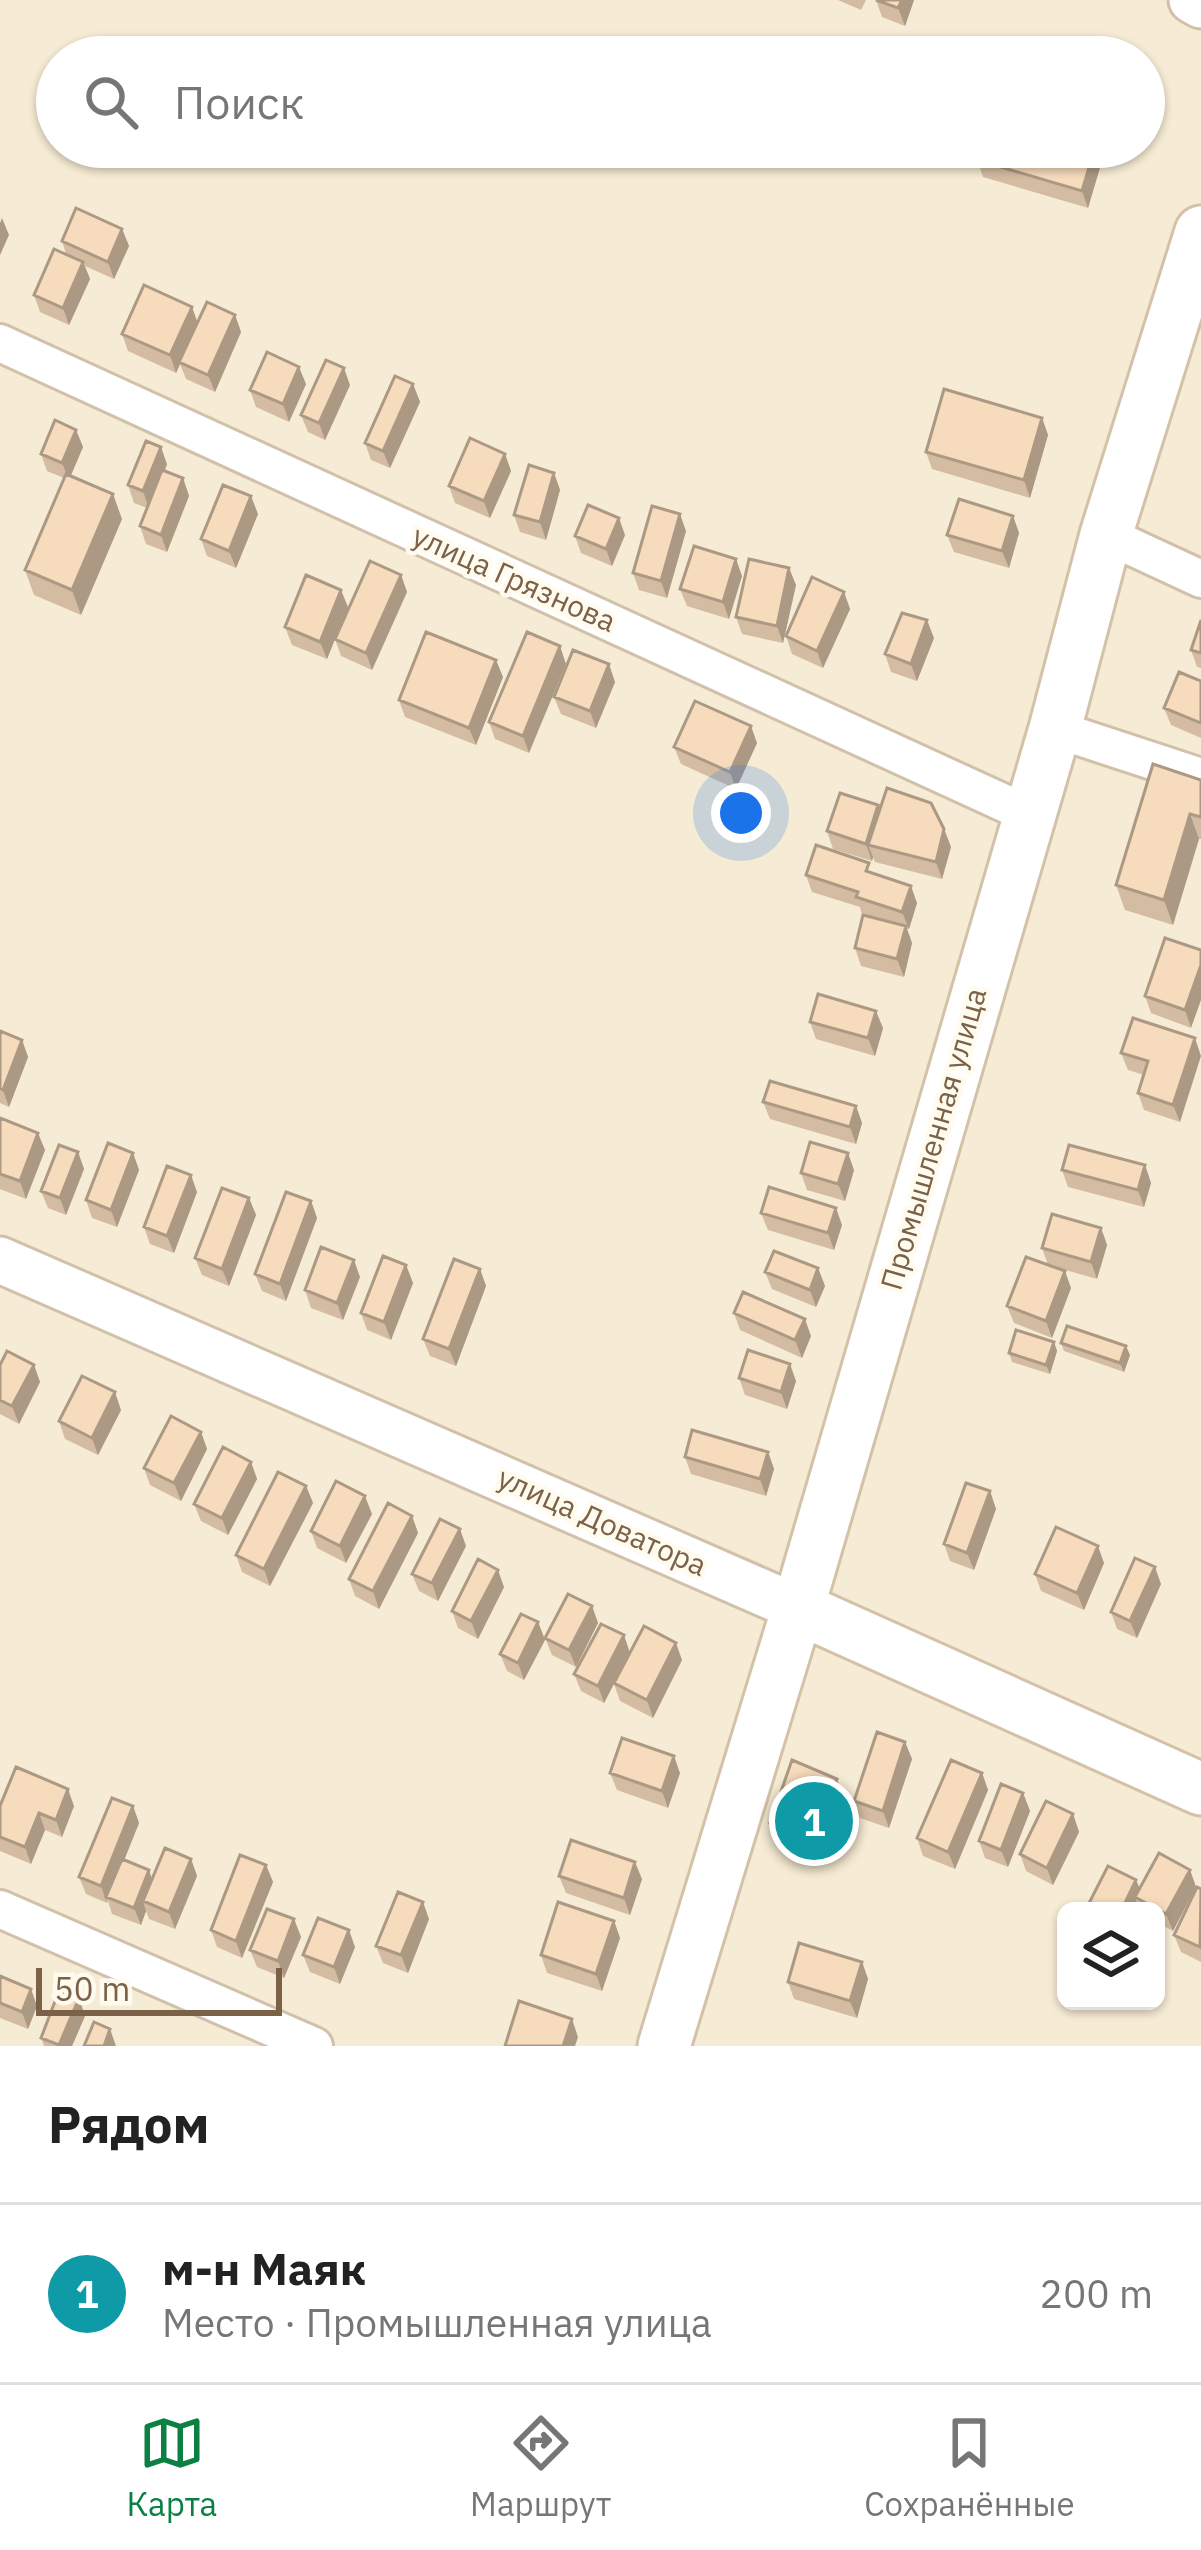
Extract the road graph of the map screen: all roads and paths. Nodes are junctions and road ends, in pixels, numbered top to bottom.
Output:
1 (1192, 0) edge
2 (1201, 5) edge
3 (1201, 232) edge
4 (0, 343) edge
5 (1106, 535) junction
6 (1201, 579) edge
7 (1055, 729) junction
8 (1201, 777) edge
9 (1028, 814) junction
10 (0, 1260) edge
11 (798, 1608) junction
12 (1201, 1789) edge
13 (0, 1909) edge
14 (314, 2046) edge
15 (664, 2046) edge

1 - 2 street
3 - 5 main road, Промышленная улица
4 - 9 street, улица Грязнова
5 - 6 street
5 - 7 main road, Промышленная улица
7 - 8 street
7 - 9 main road, Промышленная улица
9 - 11 main road, Промышленная улица
10 - 11 street, улица Доватора
11 - 12 main road, улица Доватора
11 - 15 main road, Промышленная улица
13 - 14 street

